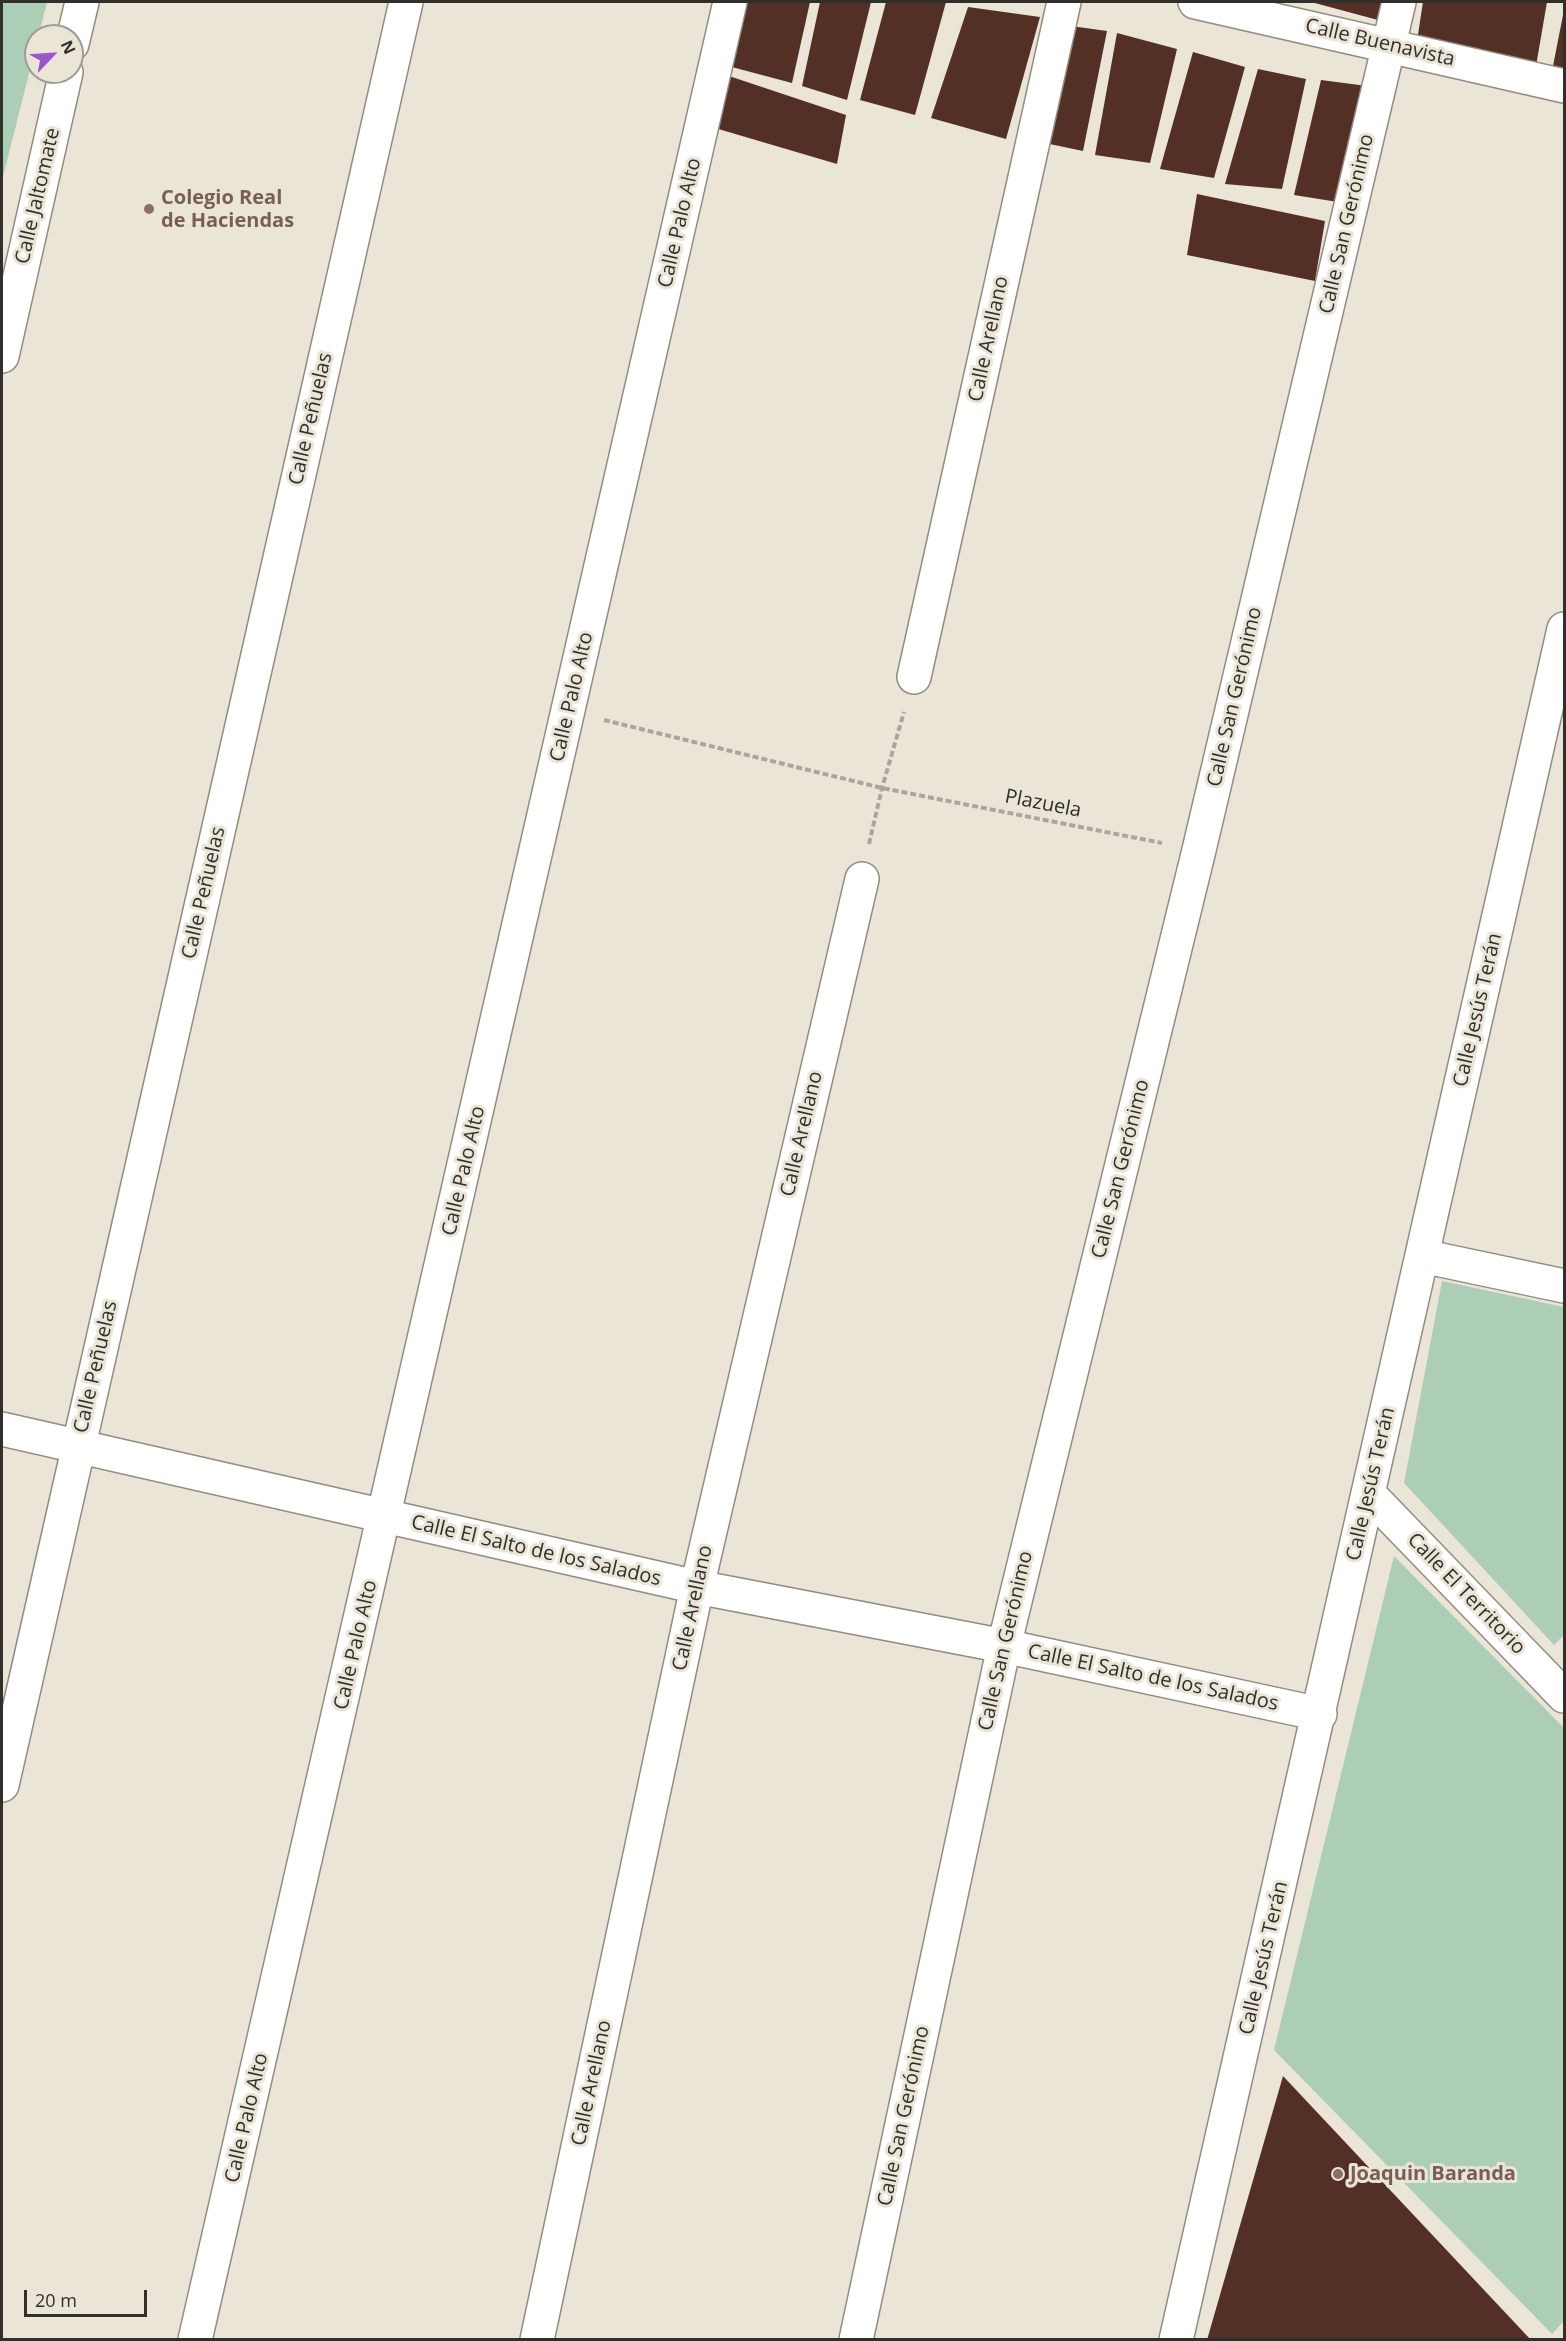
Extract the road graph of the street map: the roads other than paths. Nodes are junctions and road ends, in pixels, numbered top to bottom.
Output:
1 (82, 2) edge
2 (406, 2) edge
3 (730, 2) edge
4 (1064, 2) edge
5 (1195, 2) edge
6 (1399, 2) edge
7 (77, 24) edge
8 (1390, 45) junction
9 (63, 84) edge
10 (1564, 86) edge
11 (2, 356) edge
12 (1564, 629) edge
13 (914, 677) road end
14 (862, 879) road end
15 (1422, 1256) junction
16 (1564, 1286) edge
17 (2, 1430) edge
18 (79, 1446) junction
19 (1368, 1493) junction
20 (386, 1516) junction
21 (697, 1587) junction
22 (1004, 1646) junction
23 (1562, 1688) edge
24 (1320, 1714) junction
25 (2, 1785) edge
26 (195, 2340) edge
27 (537, 2340) edge
28 (856, 2340) edge
29 (1176, 2340) edge

1 - 7 street
2 - 18 street, Calle Peñuelas
3 - 20 street, Calle Palo Alto
4 - 13 street, Calle Arellano
5 - 8 street, Calle Buenavista
6 - 8 street, Calle San Gerónimo
8 - 10 street, Calle Buenavista
8 - 22 street, Calle San Gerónimo
9 - 11 street, Calle Jaltomate
12 - 15 street, Calle Jesús Terán
14 - 21 street, Calle Arellano
15 - 16 street
15 - 19 street, Calle Jesús Terán
17 - 18 street, Calle El Salto de los Salados
18 - 20 street, Calle El Salto de los Salados
18 - 25 street, Calle Peñuelas
19 - 23 street, Calle El Territorio
19 - 24 street, Calle Jesús Terán
20 - 21 street, Calle El Salto de los Salados
20 - 26 street, Calle Palo Alto
21 - 22 street, Calle El Salto de los Salados
21 - 27 street, Calle Arellano
22 - 24 street, Calle El Salto de los Salados
22 - 28 street, Calle San Gerónimo
24 - 29 street, Calle Jesús Terán

